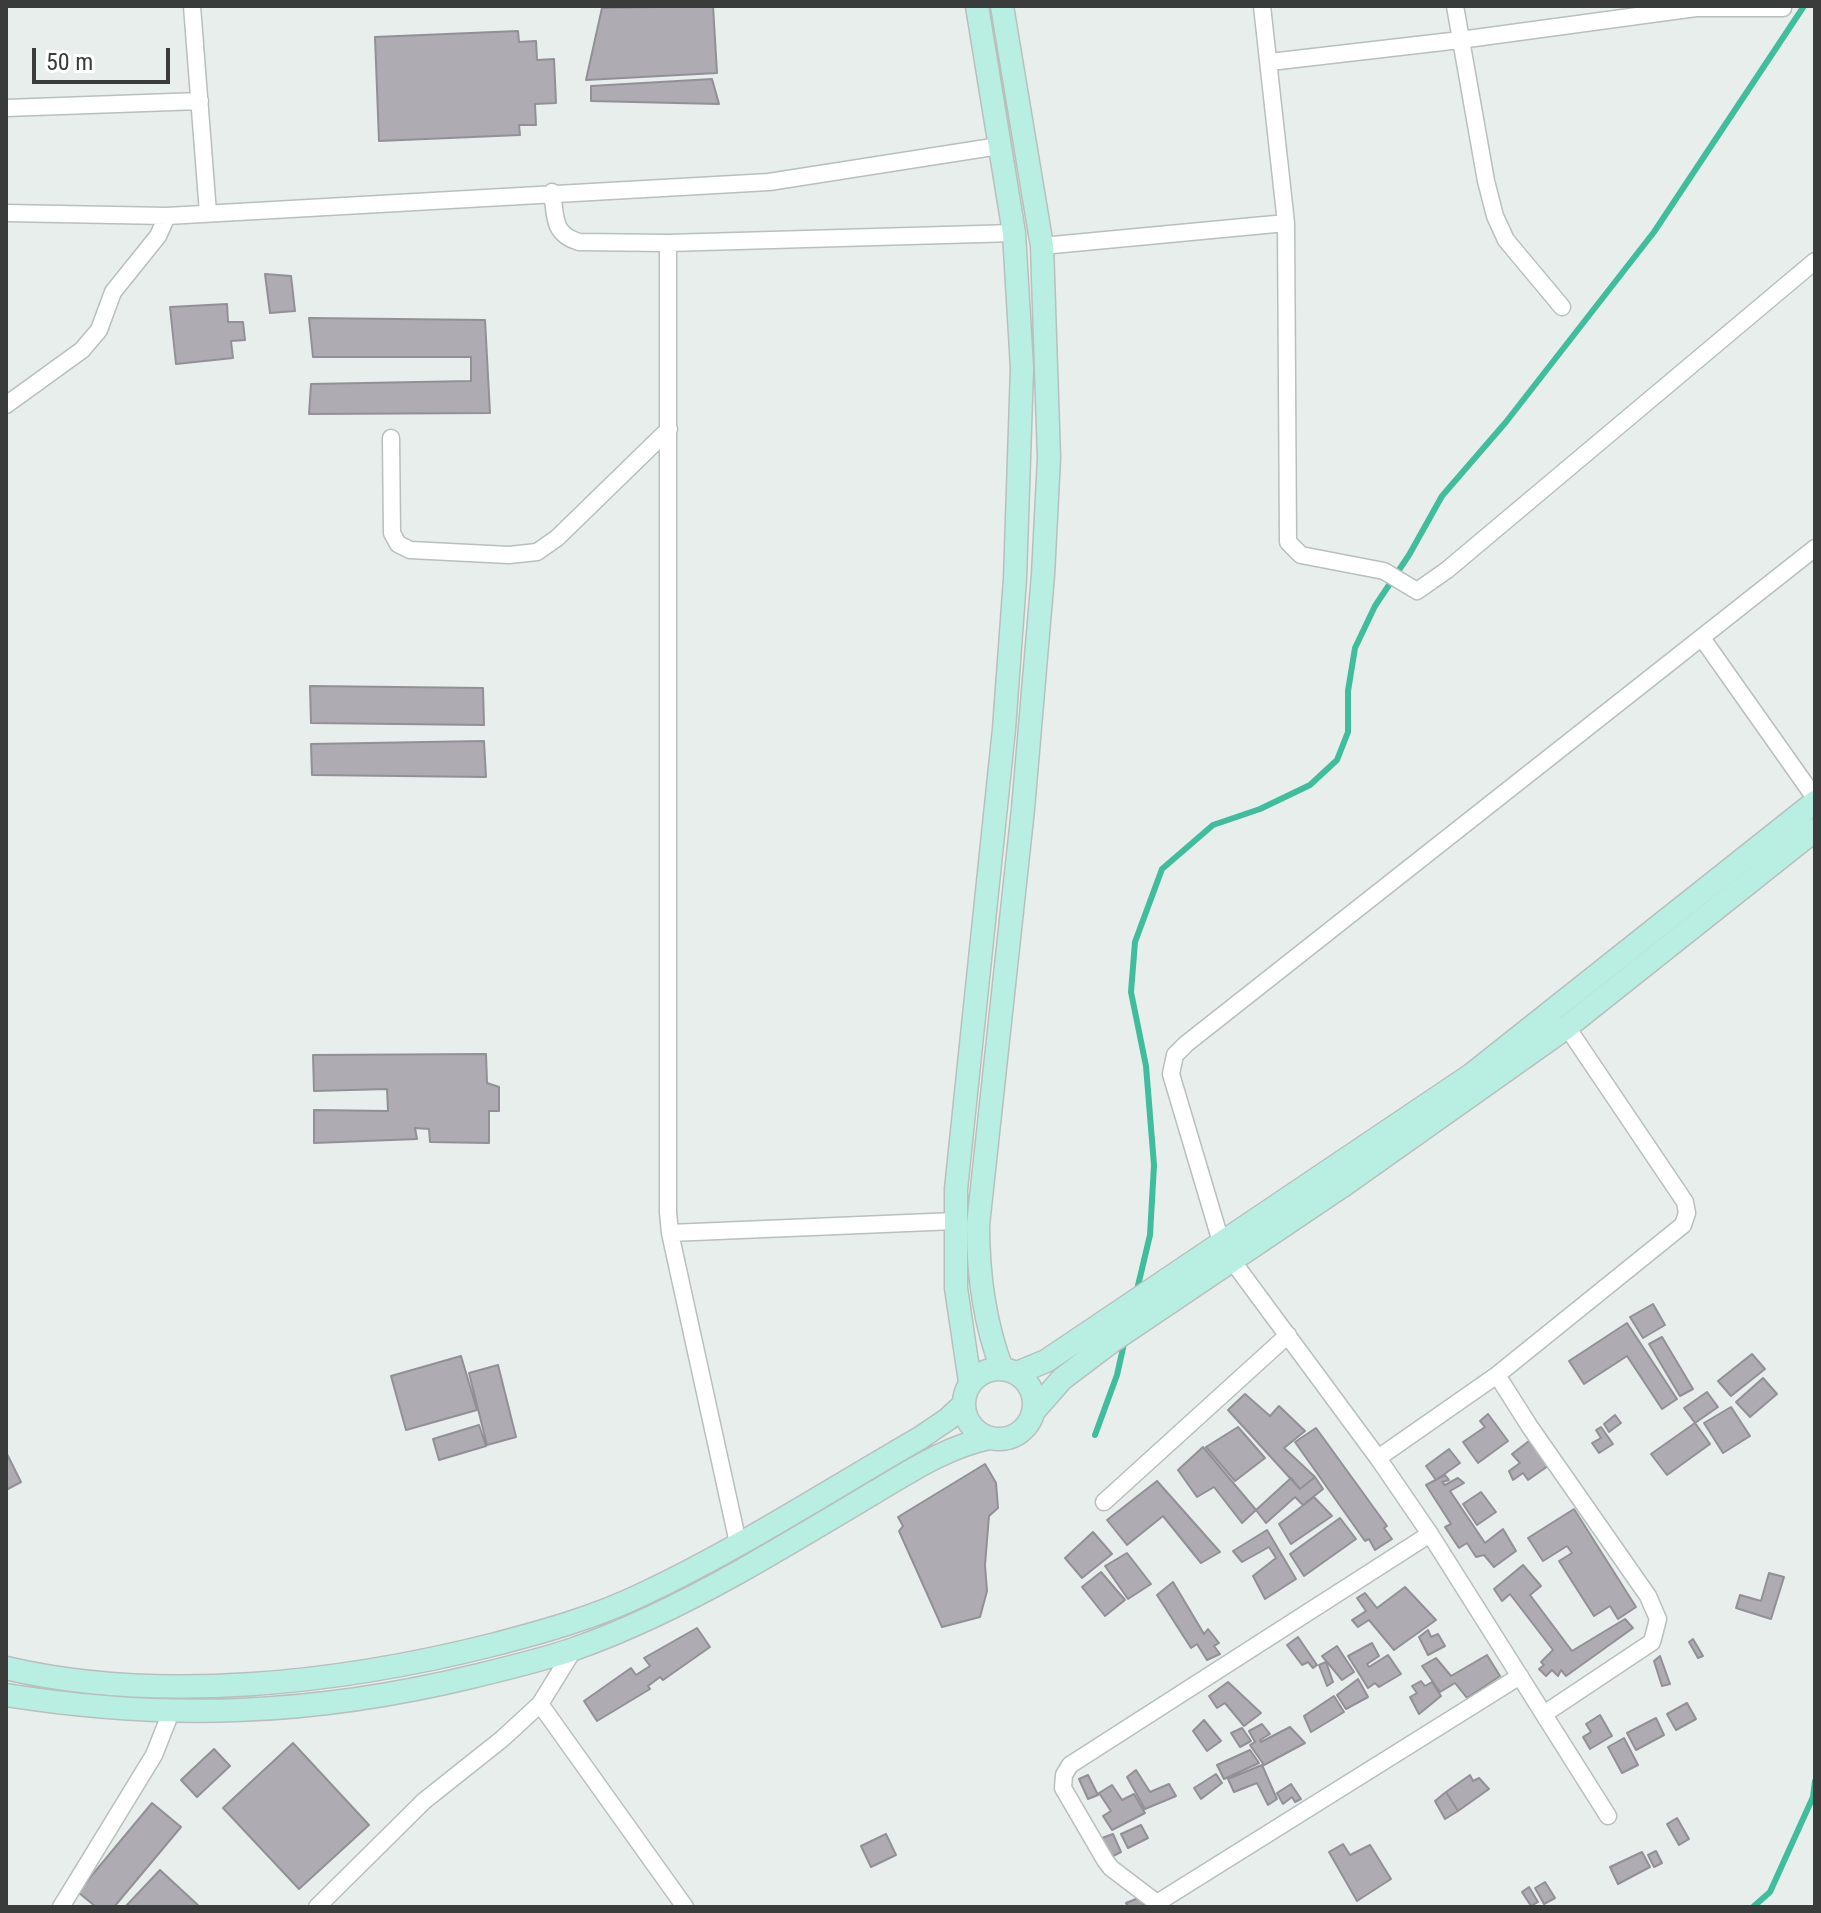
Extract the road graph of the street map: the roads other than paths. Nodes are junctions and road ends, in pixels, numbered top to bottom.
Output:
1 (192, 6) edge
2 (977, 6) edge
3 (1002, 6) edge
4 (1262, 6) edge
5 (1455, 6) edge
6 (1726, 6) edge
7 (1783, 8) dead end
8 (1460, 40) junction
9 (1270, 62) junction
10 (200, 101) junction
11 (6, 108) edge
12 (999, 146) junction
13 (552, 192) junction
14 (6, 213) edge
15 (208, 213) junction
16 (167, 216) junction
17 (1286, 223) junction
18 (1014, 233) junction
19 (668, 243) junction
20 (1042, 246) junction
21 (1815, 261) edge
22 (1562, 307) dead end
23 (6, 405) edge
24 (669, 429) junction
25 (391, 438) dead end
26 (1815, 548) edge
27 (1702, 638) junction
28 (1815, 800) edge
29 (1815, 830) edge
30 (1567, 1027) junction
31 (955, 1221) junction
32 (670, 1233) junction
33 (1226, 1251) junction
34 (1288, 1335) junction
35 (1009, 1371) junction
36 (1497, 1375) junction
37 (970, 1382) junction
38 (963, 1405) junction
39 (1033, 1412) junction
40 (989, 1438) junction
41 (1378, 1458) junction
42 (1104, 1502) dead end
43 (1430, 1534) junction
44 (738, 1543) junction
45 (574, 1649) junction
46 (6, 1668) edge
47 (1520, 1676) junction
48 (6, 1695) edge
49 (540, 1704) junction
50 (171, 1712) junction
51 (1544, 1714) junction
52 (1608, 1816) dead end
53 (62, 1903) edge
54 (317, 1907) edge
55 (685, 1907) edge

1 - 10 street
2 - 12 main road
3 - 20 main road
4 - 9 street
5 - 8 street
6 - 7 street
6 - 8 street
8 - 9 street
8 - 22 street
9 - 17 street
10 - 11 street
10 - 15 street
12 - 13 street
12 - 18 main road
13 - 15 street
13 - 19 street
14 - 16 street
15 - 16 street
16 - 23 street
17 - 20 street
17 - 21 street
18 - 19 street
18 - 31 main road
19 - 24 street
20 - 35 main road
24 - 25 street
24 - 32 street
26 - 27 street
27 - 28 street
27 - 33 street
28 - 33 main road
29 - 30 main road
30 - 33 main road
30 - 36 street
31 - 32 street
31 - 37 main road
32 - 44 street
33 - 34 street
33 - 35 main road
33 - 39 main road
34 - 41 street
34 - 42 street
35 - 37 main road
35 - 39 main road
36 - 41 street
36 - 51 street
37 - 38 main road
38 - 40 main road
38 - 44 main road
39 - 40 main road
40 - 45 main road
41 - 43 street
43 - 47 street
43 - 47 street
44 - 46 main road
45 - 49 street
45 - 50 main road
47 - 51 street
48 - 50 main road
49 - 54 street
49 - 55 street
50 - 53 street
51 - 52 street

